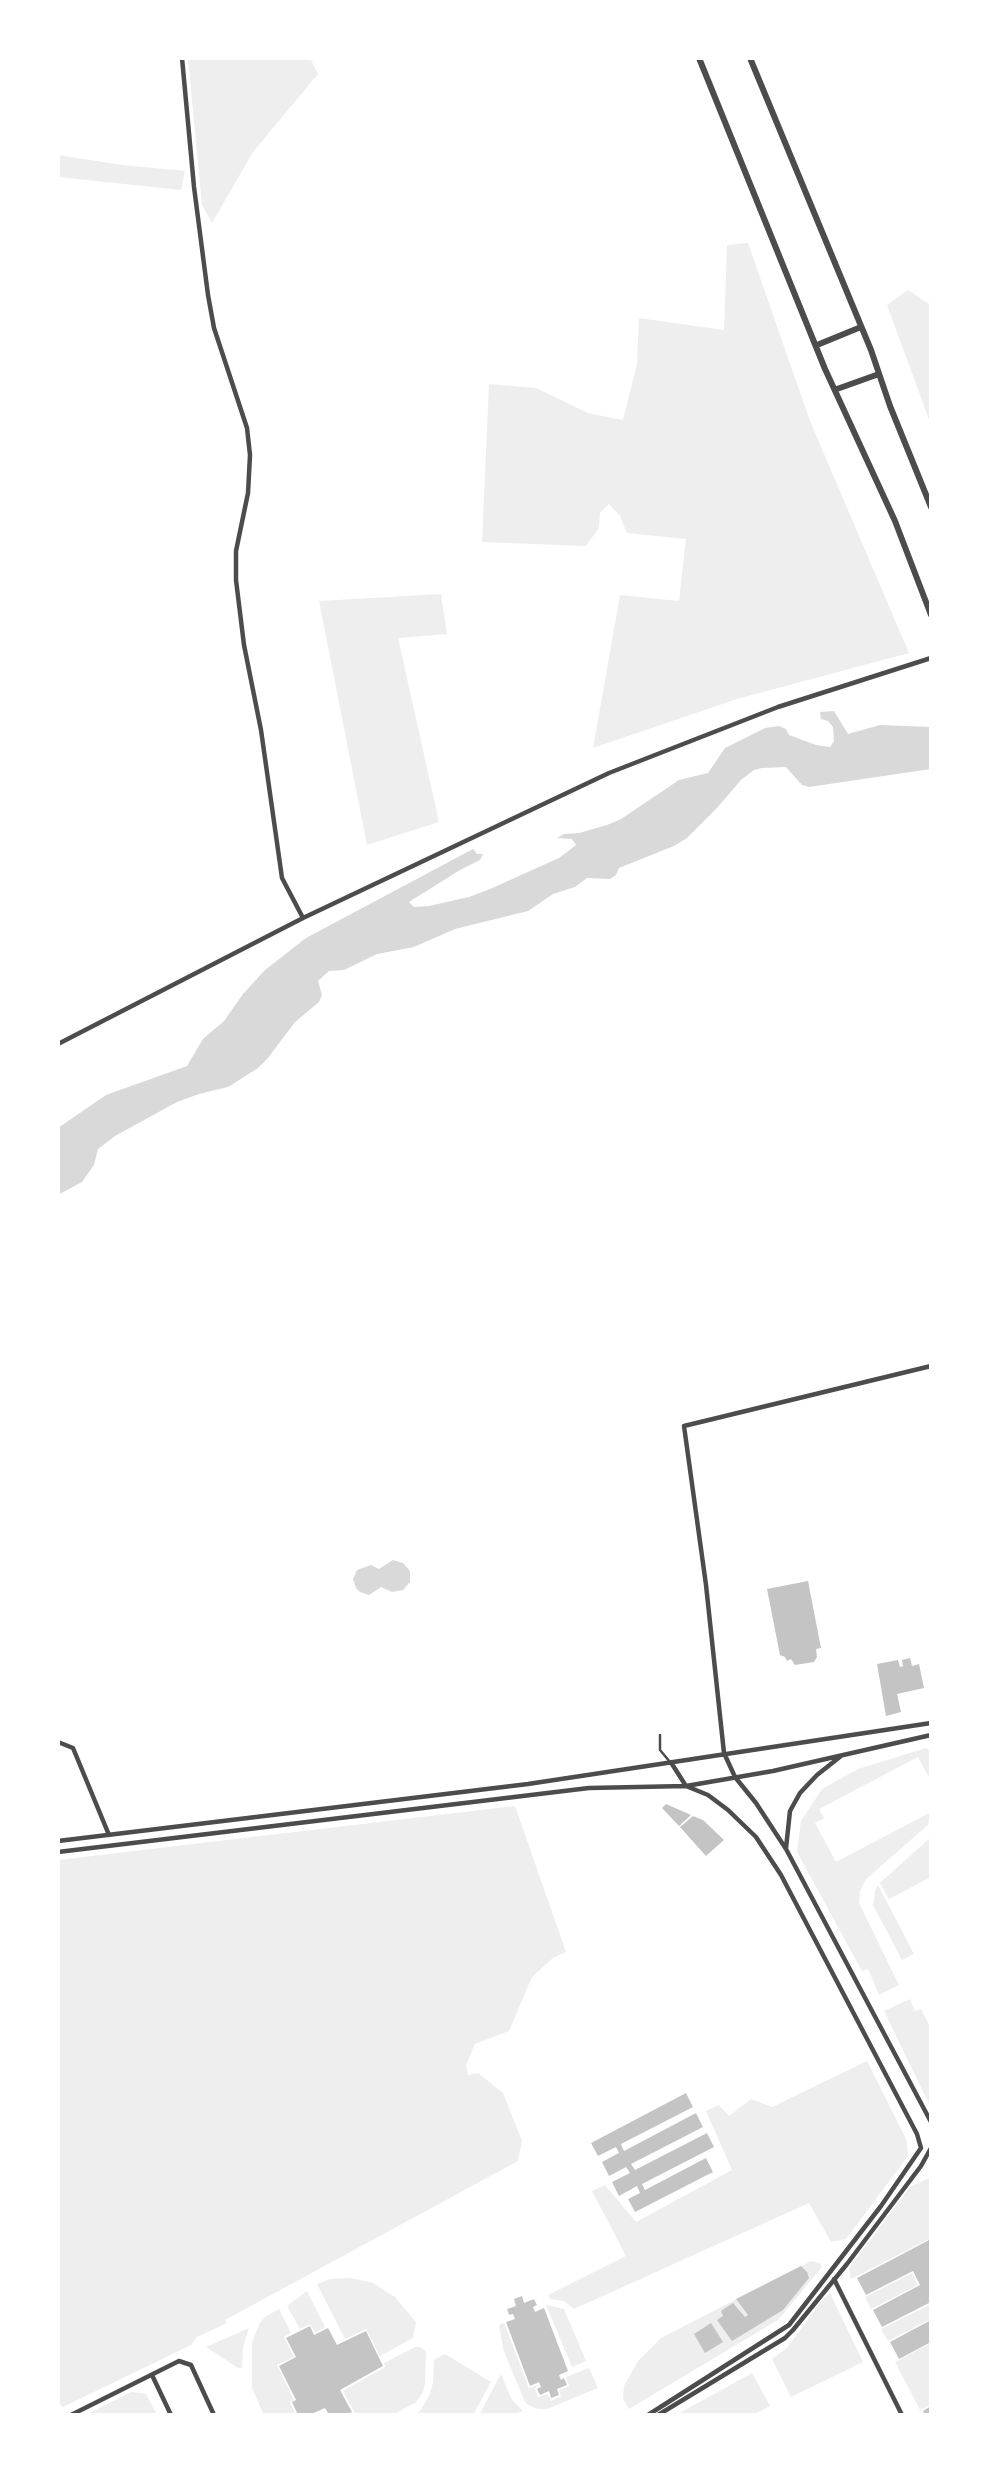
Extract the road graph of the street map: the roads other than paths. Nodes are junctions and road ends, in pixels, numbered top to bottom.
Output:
1 (182, 58) edge
2 (699, 58) edge
3 (750, 58) edge
4 (861, 327) junction
5 (817, 345) junction
6 (879, 374) junction
7 (836, 389) junction
8 (931, 507) edge
9 (931, 615) edge
10 (931, 658) edge
11 (303, 918) junction
12 (58, 1044) edge
13 (931, 1366) edge
14 (931, 1723) edge
15 (660, 1735) dead end
16 (931, 1735) edge
17 (58, 1742) edge
18 (724, 1753) junction
19 (844, 1754) junction
20 (672, 1764) junction
21 (735, 1777) junction
22 (685, 1786) junction
23 (109, 1835) junction
24 (58, 1840) edge
25 (786, 1849) junction
26 (58, 1852) edge
27 (931, 2122) edge
28 (931, 2148) edge
29 (834, 2279) junction
30 (152, 2375) junction
31 (71, 2415) edge
32 (171, 2415) edge
33 (214, 2415) edge
34 (648, 2415) edge
35 (658, 2415) edge
36 (902, 2415) edge

1 - 11 street
2 - 5 street
3 - 4 street
4 - 5 street
4 - 6 street
5 - 7 street
6 - 7 street
6 - 8 street
7 - 9 street
10 - 11 street
11 - 12 street
13 - 18 street
14 - 18 street
15 - 20 lane
16 - 19 street
17 - 23 street
18 - 20 street
18 - 21 street
19 - 21 street
19 - 25 street
20 - 22 street
20 - 23 street
21 - 22 street
21 - 25 street
22 - 26 street
22 - 34 street
23 - 24 street
25 - 27 street
28 - 29 street
29 - 35 street
29 - 36 street
30 - 31 street
30 - 32 street
30 - 33 street

